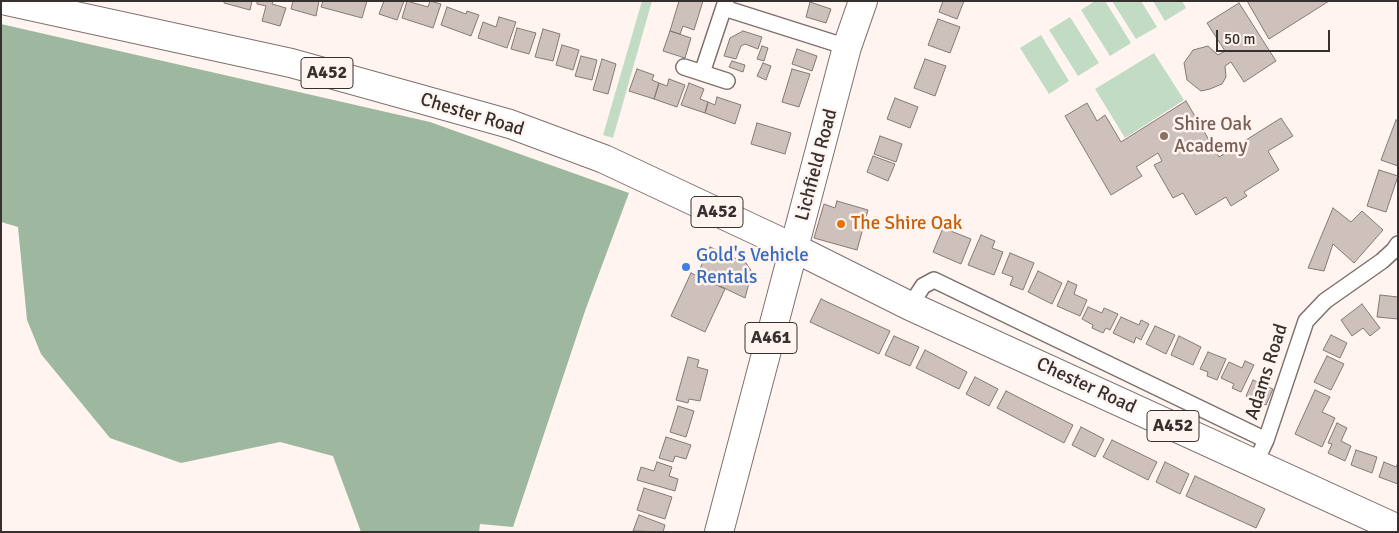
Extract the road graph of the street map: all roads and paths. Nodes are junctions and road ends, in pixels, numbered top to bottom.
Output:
1 (7, 1) edge
2 (863, 1) edge
3 (725, 5) edge
4 (848, 47) junction
5 (684, 67) dead end
6 (702, 72) junction
7 (728, 81) dead end
8 (794, 248) junction
9 (1395, 253) edge
10 (1261, 452) junction
11 (1390, 528) edge
12 (719, 532) edge

1 - 8 highway, Chester Road / A452
2 - 4 highway, Lichfield Road / A461
3 - 4 street
3 - 6 street
4 - 8 highway, Lichfield Road / A461
5 - 6 street
6 - 7 street
8 - 10 highway, Chester Road / A452
8 - 12 highway, Lichfield Road / A461
9 - 10 street, Adams Road
10 - 11 highway, Chester Road / A452

